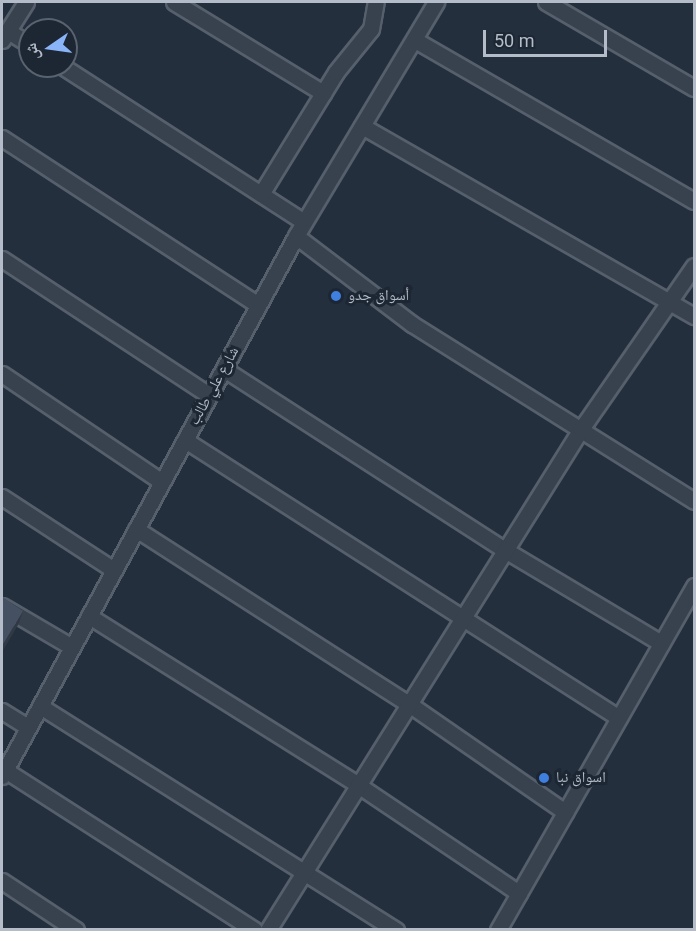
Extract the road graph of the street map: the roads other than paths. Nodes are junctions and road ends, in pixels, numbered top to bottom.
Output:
1 (26, 2) edge
2 (174, 2) edge
3 (376, 2) edge
4 (436, 2) edge
5 (546, 2) edge
6 (5, 36) edge
7 (415, 40) junction
8 (78, 76) edge
9 (694, 88) edge
10 (323, 93) junction
11 (362, 126) junction
12 (2, 138) edge
13 (261, 194) junction
14 (694, 201) edge
15 (304, 222) junction
16 (296, 236) junction
17 (2, 259) edge
18 (694, 266) edge
19 (668, 302) junction
20 (258, 305) junction
21 (694, 316) edge
22 (224, 369) junction
23 (2, 375) edge
24 (209, 395) junction
25 (581, 429) junction
26 (185, 440) junction
27 (162, 482) junction
28 (2, 496) edge
29 (694, 501) edge
30 (136, 529) junction
31 (505, 550) junction
32 (114, 570) junction
33 (694, 585) edge
34 (2, 606) edge
35 (89, 616) junction
36 (462, 620) junction
37 (662, 643) junction
38 (72, 647) junction
39 (409, 704) junction
40 (40, 706) junction
41 (2, 711) edge
42 (618, 718) junction
43 (28, 726) junction
44 (3, 773) edge
45 (358, 785) junction
46 (565, 813) junction
47 (304, 872) junction
48 (2, 881) edge
49 (519, 893) junction
50 (76, 930) edge
51 (254, 930) edge
52 (268, 930) edge
53 (396, 930) edge
54 (498, 930) edge

1 - 6 street
2 - 10 street
3 - 10 street
4 - 7 street, شارع علي طالب
5 - 9 street
7 - 11 street, شارع علي طالب
7 - 14 street
8 - 13 street
10 - 13 street
11 - 15 street, شارع علي طالب
11 - 19 street
12 - 20 street
13 - 15 street
15 - 16 street, شارع علي طالب
16 - 20 street, شارع علي طالب
16 - 25 street
17 - 24 street
18 - 19 street
19 - 21 street
19 - 25 street
20 - 22 street, شارع علي طالب
22 - 24 street, شارع علي طالب
22 - 31 street
23 - 27 street
24 - 26 street, شارع علي طالب
25 - 29 street
25 - 31 street
26 - 27 street, شارع علي طالب
26 - 36 street
27 - 30 street, شارع علي طالب
28 - 32 street
30 - 32 street, شارع علي طالب
30 - 39 street
31 - 36 street
31 - 37 street
32 - 35 street, شارع علي طالب
33 - 37 street
34 - 38 street
35 - 38 street, شارع علي طالب
35 - 45 street
36 - 39 street
36 - 42 street
37 - 42 street
38 - 40 street, شارع علي طالب
39 - 45 street
39 - 46 street
40 - 43 street, شارع علي طالب
40 - 47 street
41 - 43 street
42 - 46 street
43 - 44 street, شارع علي طالب
44 - 51 street
45 - 47 street
45 - 49 street
46 - 49 street
47 - 52 street
47 - 53 street
48 - 50 street
49 - 54 street

